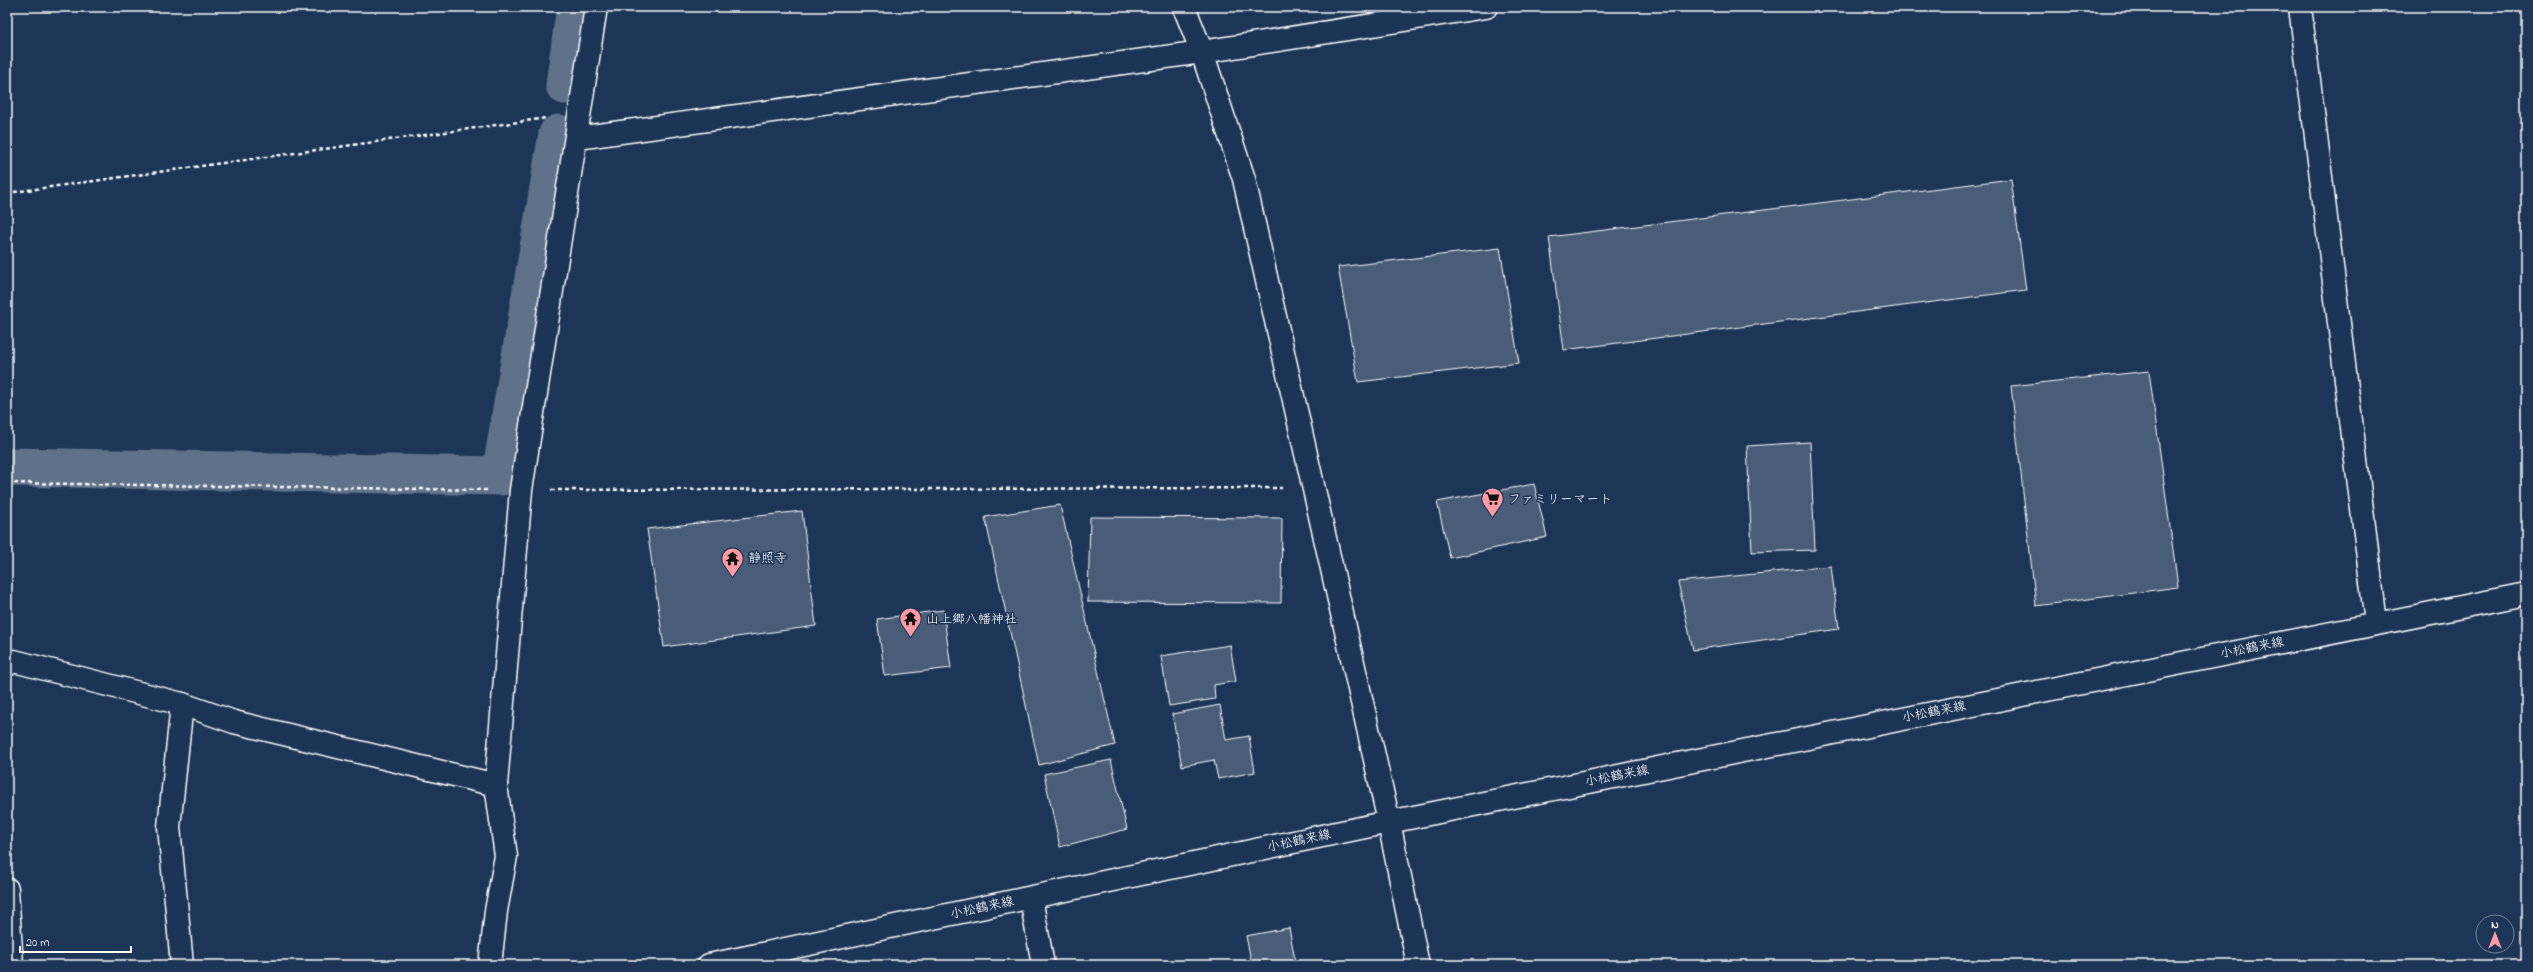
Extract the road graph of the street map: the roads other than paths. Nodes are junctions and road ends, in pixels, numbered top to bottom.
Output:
1 (596, 7) edge
2 (1184, 7) edge
3 (1486, 7) edge
4 (2300, 7) edge
5 (1202, 52) junction
6 (577, 138) junction
7 (2526, 594) edge
8 (2376, 623) junction
9 (7, 665) edge
10 (182, 704) junction
11 (496, 785) junction
12 (1389, 822) junction
13 (7, 889) edge
14 (1031, 898) junction
15 (12, 965) edge
16 (182, 965) edge
17 (490, 965) edge
18 (709, 965) edge
19 (1043, 965) edge
20 (1418, 965) edge

1 - 6 street
2 - 5 street
3 - 5 street
4 - 8 street
5 - 6 street
5 - 12 street
6 - 11 street
7 - 8 street, 小松鶴来線
8 - 12 street, 小松鶴来線
9 - 10 street
10 - 11 street
10 - 16 street
11 - 17 street
12 - 14 street, 小松鶴来線
12 - 20 street
13 - 15 street
14 - 18 street, 小松鶴来線
14 - 19 street

